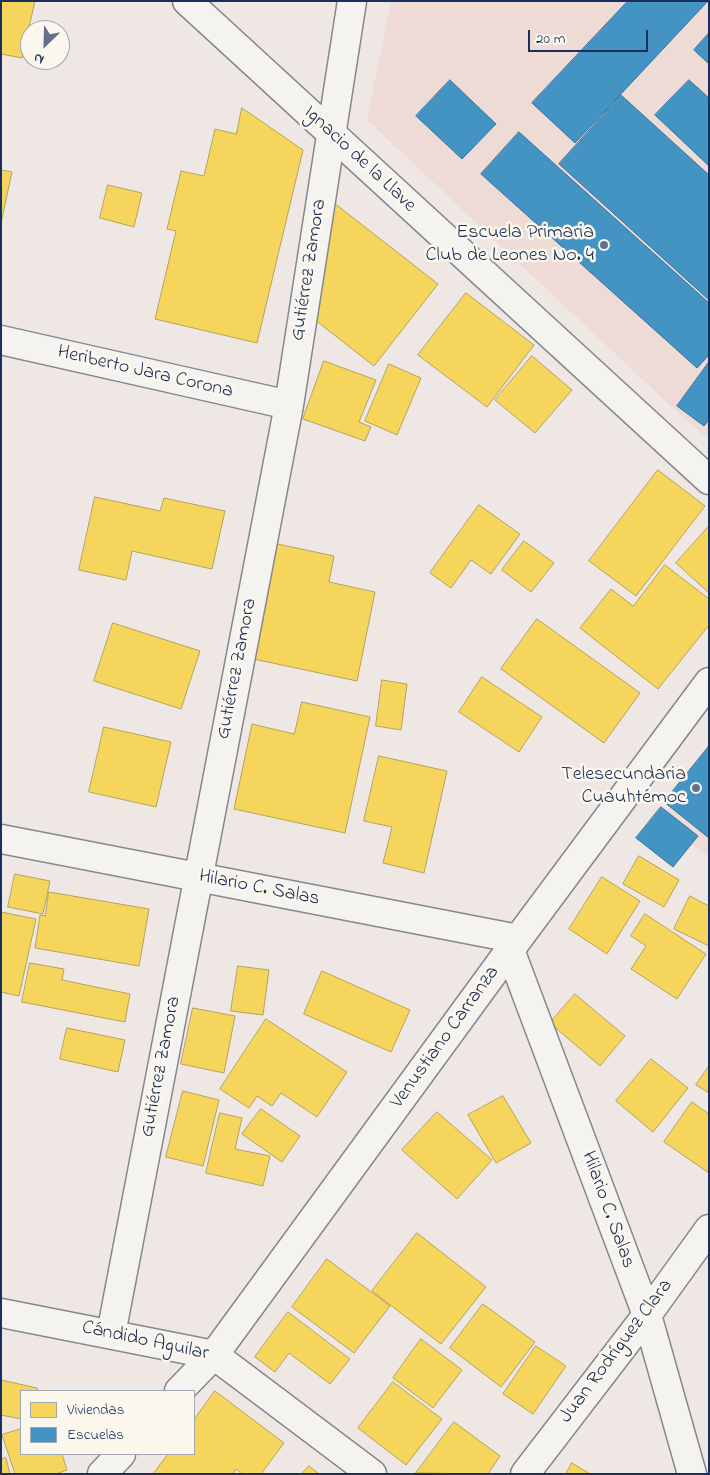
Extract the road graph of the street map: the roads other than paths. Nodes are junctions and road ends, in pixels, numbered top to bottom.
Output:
1 (187, 1) edge
2 (352, 1) edge
3 (331, 135) junction
4 (1, 340) edge
5 (289, 406) junction
6 (709, 480) edge
7 (709, 682) edge
8 (1, 839) edge
9 (198, 877) junction
10 (514, 945) junction
11 (709, 1229) edge
12 (1, 1313) edge
13 (647, 1315) junction
14 (111, 1334) junction
15 (214, 1355) junction
16 (181, 1390) edge
17 (372, 1474) edge
18 (525, 1474) edge
19 (692, 1474) edge

1 - 3 street, Ignacio de la Llave
2 - 3 street, Gutiérrez Zamora
3 - 5 street, Gutiérrez Zamora
3 - 6 street, Ignacio de la Llave
4 - 5 street, Heriberto Jara Corona
5 - 9 street, Gutiérrez Zamora
7 - 10 street, Venustiano Carranza
8 - 9 street, Hilario C. Salas
9 - 10 street, Hilario C. Salas
9 - 14 street, Gutiérrez Zamora
10 - 13 street, Hilario C. Salas
10 - 15 street, Venustiano Carranza
11 - 13 street, Juan Rodríguez Clara
12 - 14 street, Cándido Aguilar
13 - 18 street, Juan Rodríguez Clara
13 - 19 street, Hilario C. Salas
14 - 15 street, Cándido Aguilar
15 - 16 street, Venustiano Carranza
15 - 17 street, Cándido Aguilar

